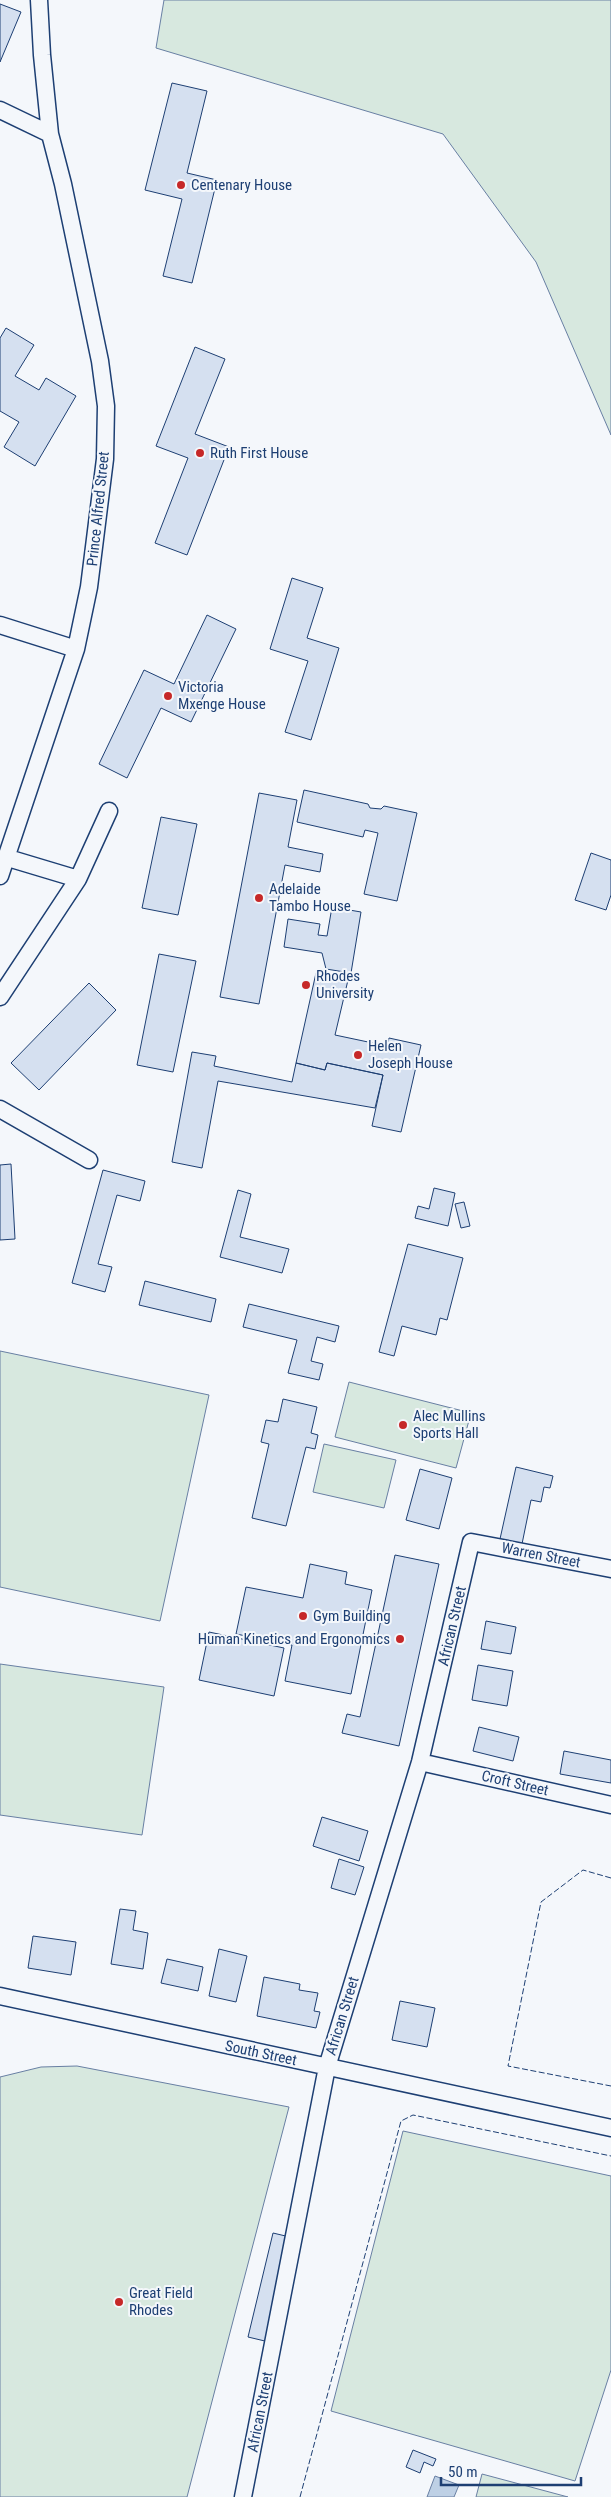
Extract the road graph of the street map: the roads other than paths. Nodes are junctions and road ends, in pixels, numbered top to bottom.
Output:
1 (39, 0) edge
2 (0, 110) edge
3 (50, 134) junction
4 (0, 625) edge
5 (76, 649) junction
6 (109, 810) dead end
7 (8, 858) junction
8 (0, 876) edge
9 (78, 879) junction
10 (0, 997) edge
11 (0, 1109) edge
12 (90, 1160) dead end
13 (472, 1542) joint
14 (611, 1569) edge
15 (420, 1762) junction
16 (611, 1805) edge
17 (0, 1996) edge
18 (327, 2067) junction
19 (611, 2128) edge
20 (243, 2497) edge

1 - 3 street, Prince Alfred Street
2 - 3 street
3 - 5 street, Prince Alfred Street
4 - 5 street
5 - 7 street, Prince Alfred Street
6 - 9 street
7 - 8 street, Prince Alfred Street
7 - 9 street
9 - 10 street
11 - 12 street
13 - 14 street, Warren Street
13 - 15 street, African Street
15 - 16 street, Croft Street
15 - 18 street, African Street
17 - 18 street, South Street
18 - 19 street, South Street
18 - 20 street, African Street

